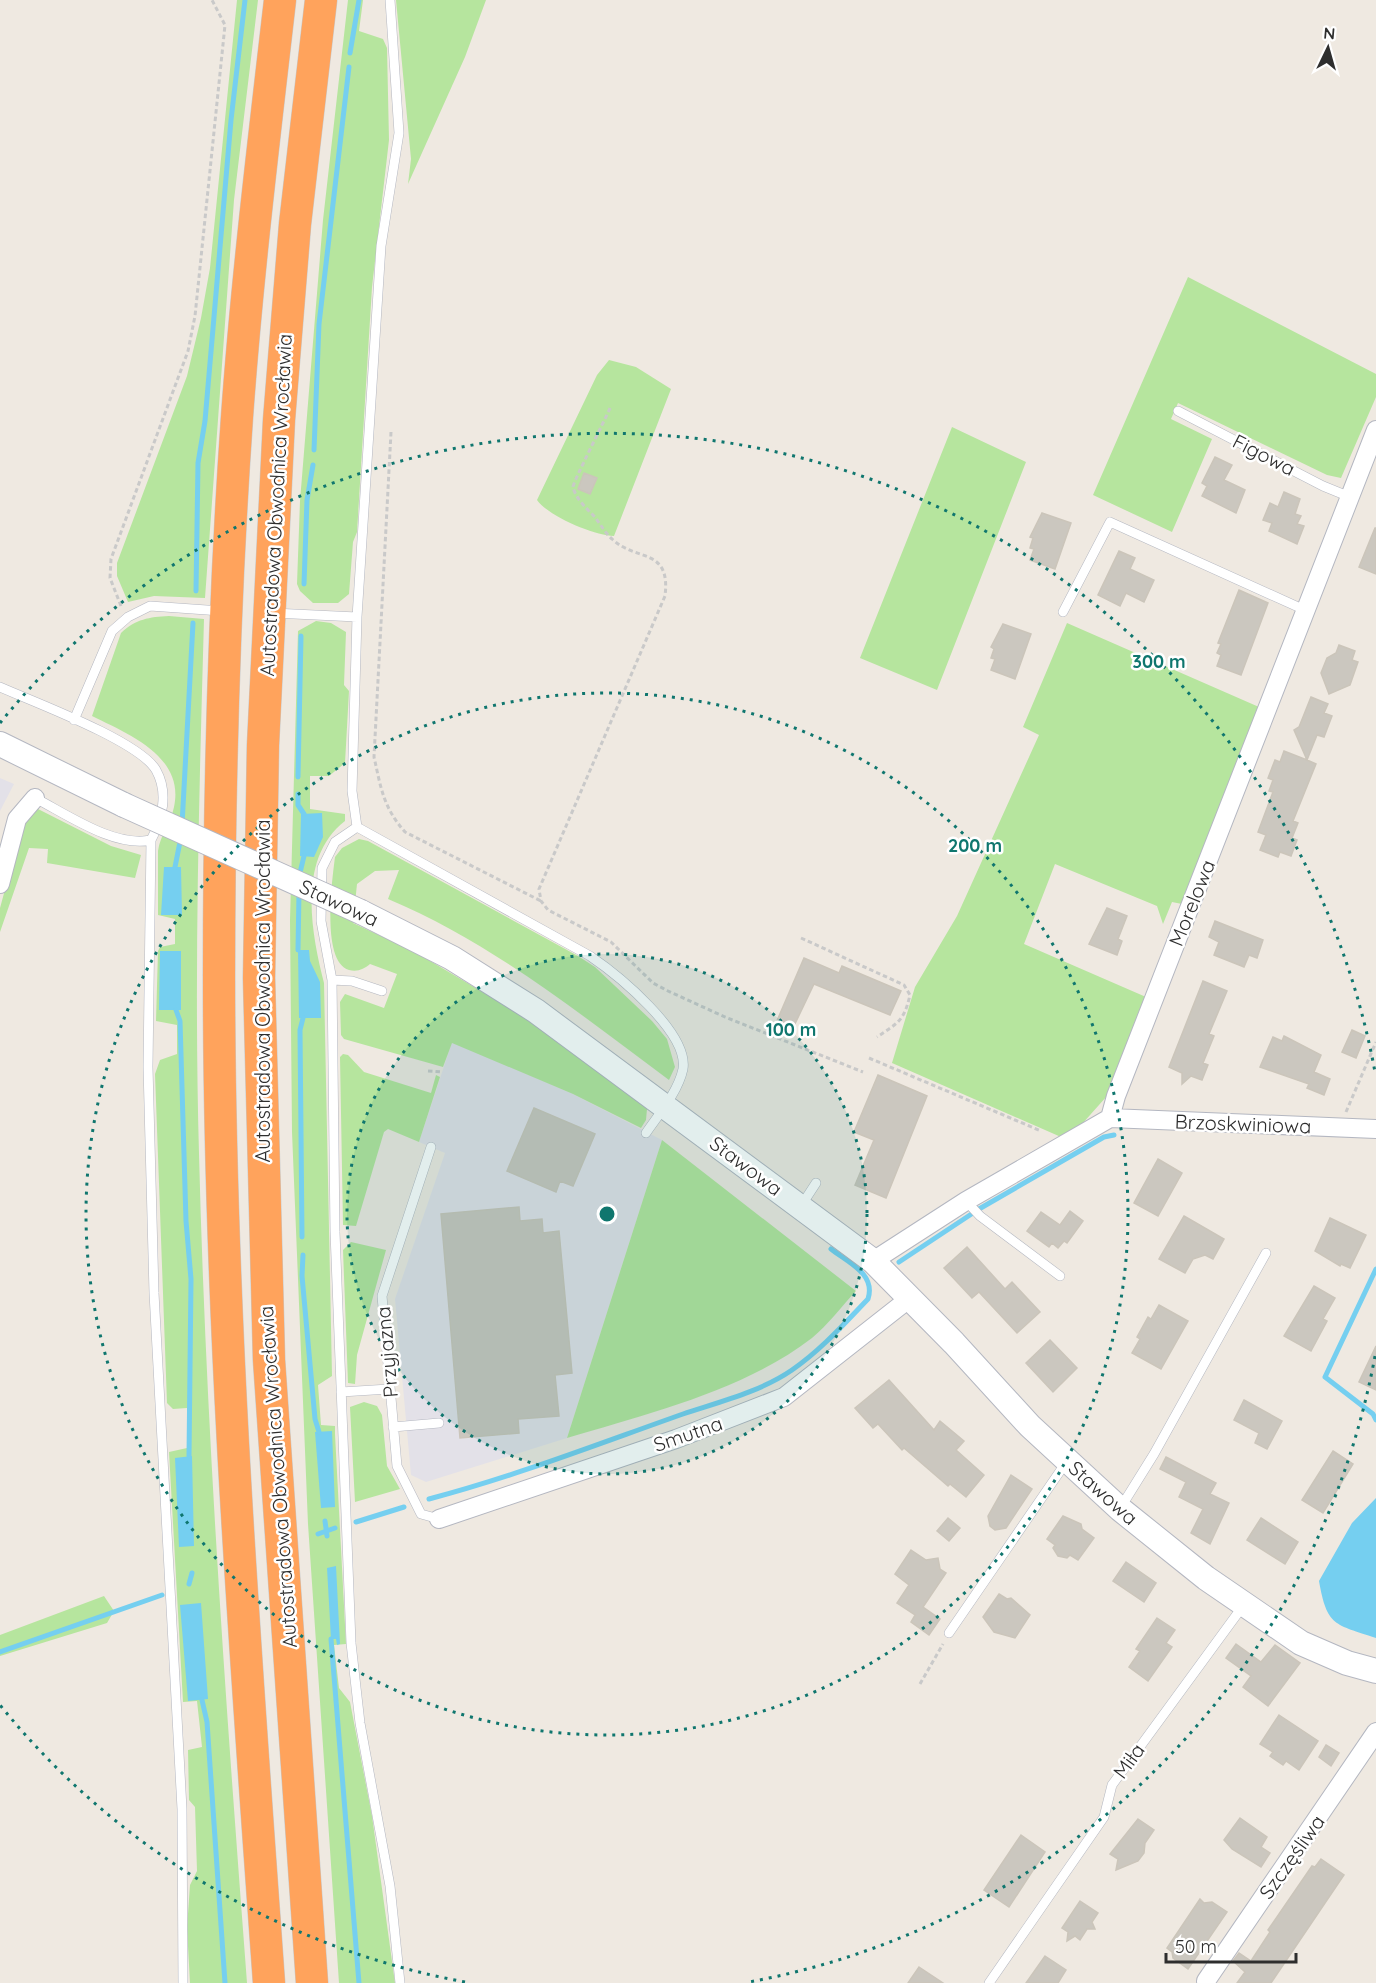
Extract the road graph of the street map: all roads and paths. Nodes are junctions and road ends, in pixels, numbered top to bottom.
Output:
1 (212, 0) edge
2 (280, 0) edge
3 (321, 0) edge
4 (390, 0) edge
5 (610, 408) dead end
6 (1178, 411) dead end
7 (1376, 430) edge
8 (391, 432) dead end
9 (1350, 497) junction
10 (227, 611) junction
11 (1307, 611) junction
12 (1062, 612) dead end
13 (268, 613) junction
14 (128, 617) junction
15 (357, 617) junction
16 (0, 687) edge
17 (74, 720) junction
18 (0, 744) edge
19 (35, 798) joint
20 (357, 827) junction
21 (151, 840) junction
22 (0, 884) edge
23 (541, 901) junction
24 (801, 938) dead end
25 (332, 980) junction
26 (382, 991) dead end
27 (877, 1037) dead end
28 (1376, 1042) edge
29 (869, 1058) dead end
30 (428, 1071) dead end
31 (442, 1072) dead end
32 (864, 1072) dead end
33 (665, 1106) junction
34 (1110, 1118) junction
35 (1344, 1128) junction
36 (1376, 1129) edge
37 (1041, 1131) dead end
38 (646, 1133) dead end
39 (431, 1147) dead end
40 (816, 1183) dead end
41 (968, 1204) junction
42 (801, 1206) junction
43 (1266, 1253) dead end
44 (873, 1261) junction
45 (1060, 1276) dead end
46 (910, 1298) junction
47 (389, 1389) junction
48 (341, 1392) junction
49 (439, 1423) dead end
50 (393, 1427) junction
51 (1067, 1461) junction
52 (1120, 1509) junction
53 (439, 1519) joint
54 (1243, 1605) junction
55 (949, 1633) joint
56 (1376, 1671) edge
57 (920, 1684) dead end
58 (1376, 1732) edge
59 (1206, 1982) edge
60 (183, 1983) edge
61 (270, 1983) edge
62 (312, 1983) edge
63 (400, 1983) edge
64 (989, 1983) edge

1 - 14 path
2 - 10 highway, Autostradowa Obwodnica Wrocławia
3 - 13 highway, Autostradowa Obwodnica Wrocławia
4 - 15 lane
5 - 23 path
6 - 9 lane, Figowa
7 - 9 street, Morelowa
8 - 23 path
9 - 11 street, Morelowa
10 - 14 lane
10 - 61 highway, Autostradowa Obwodnica Wrocławia
11 - 12 lane
11 - 34 street, Morelowa
13 - 15 lane
13 - 62 highway, Autostradowa Obwodnica Wrocławia
14 - 17 lane
15 - 20 lane
16 - 17 lane
17 - 21 lane
18 - 33 street, Stawowa, bridge
19 - 21 lane
19 - 22 street
20 - 25 lane
20 - 33 lane
21 - 60 lane
23 - 32 path
24 - 27 path
25 - 26 lane
25 - 48 lane
28 - 35 path
29 - 37 path
30 - 31 path
33 - 38 lane
33 - 42 street, Stawowa
34 - 35 street, Brzoskwiniowa
34 - 41 street
35 - 36 street, Brzoskwiniowa
39 - 47 lane, Przyjazna
40 - 42 lane
41 - 44 street
41 - 45 lane
42 - 44 street, Stawowa
43 - 52 lane
44 - 46 street, Stawowa
46 - 51 street, Stawowa
46 - 53 street, Smutna
47 - 48 lane
47 - 50 lane, Przyjazna
48 - 63 lane
49 - 50 lane
50 - 53 lane, Przyjazna
51 - 52 street, Stawowa
51 - 55 lane
52 - 54 street, Stawowa
54 - 56 street, Stawowa
54 - 64 lane, Miła
55 - 57 path
58 - 59 street, Szczęśliwa

